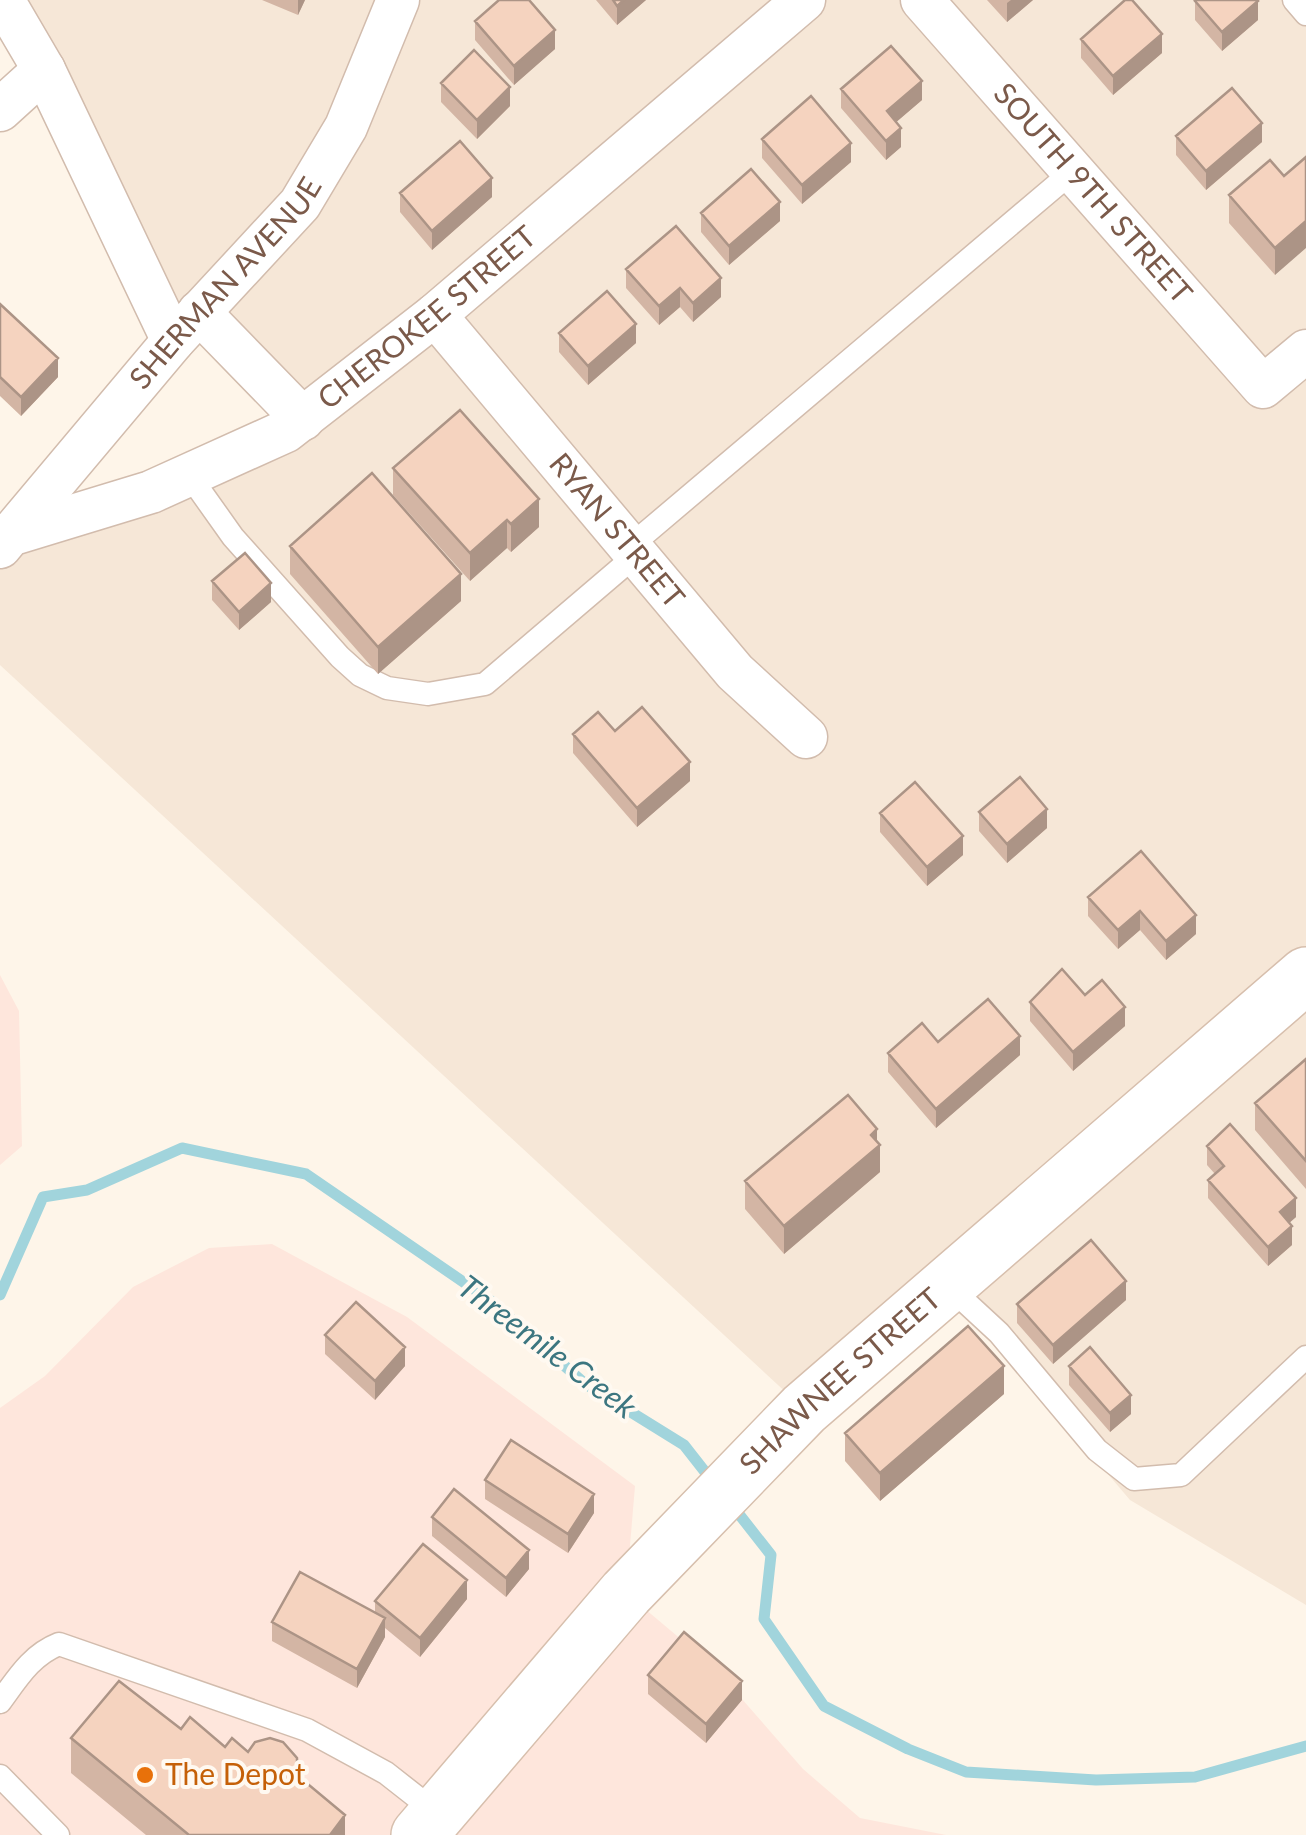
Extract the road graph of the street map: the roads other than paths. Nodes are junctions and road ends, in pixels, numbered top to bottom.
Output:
1 (3, 0) edge
2 (398, 0) edge
3 (804, 0) edge
4 (922, 0) edge
5 (1294, 0) edge
6 (1306, 14) edge
7 (44, 70) junction
8 (0, 110) edge
9 (1072, 172) junction
10 (435, 316) junction
11 (186, 327) junction
12 (1306, 350) edge
13 (303, 418) junction
14 (189, 475) junction
15 (5, 541) edge
16 (632, 552) junction
17 (806, 737) dead end
18 (1306, 976) edge
19 (946, 1283) junction
20 (1306, 1357) edge
21 (0, 1702) edge
22 (0, 1776) edge
23 (428, 1824) edge
24 (58, 1835) edge

1 - 7 street
2 - 11 street, SHERMAN AVENUE
3 - 10 street, CHEROKEE STREET
4 - 9 street, SOUTH 9TH STREET
5 - 6 lane
7 - 8 street
7 - 11 street
9 - 12 street, SOUTH 9TH STREET
9 - 16 lane
10 - 13 street, CHEROKEE STREET
10 - 16 street, RYAN STREET
11 - 13 street
11 - 15 street, SHERMAN AVENUE
13 - 14 street, CHEROKEE STREET
14 - 15 street, CHEROKEE STREET
14 - 16 lane
16 - 17 street, RYAN STREET
18 - 19 street, SHAWNEE STREET
19 - 20 lane
19 - 23 street, SHAWNEE STREET
21 - 23 lane
22 - 24 lane

